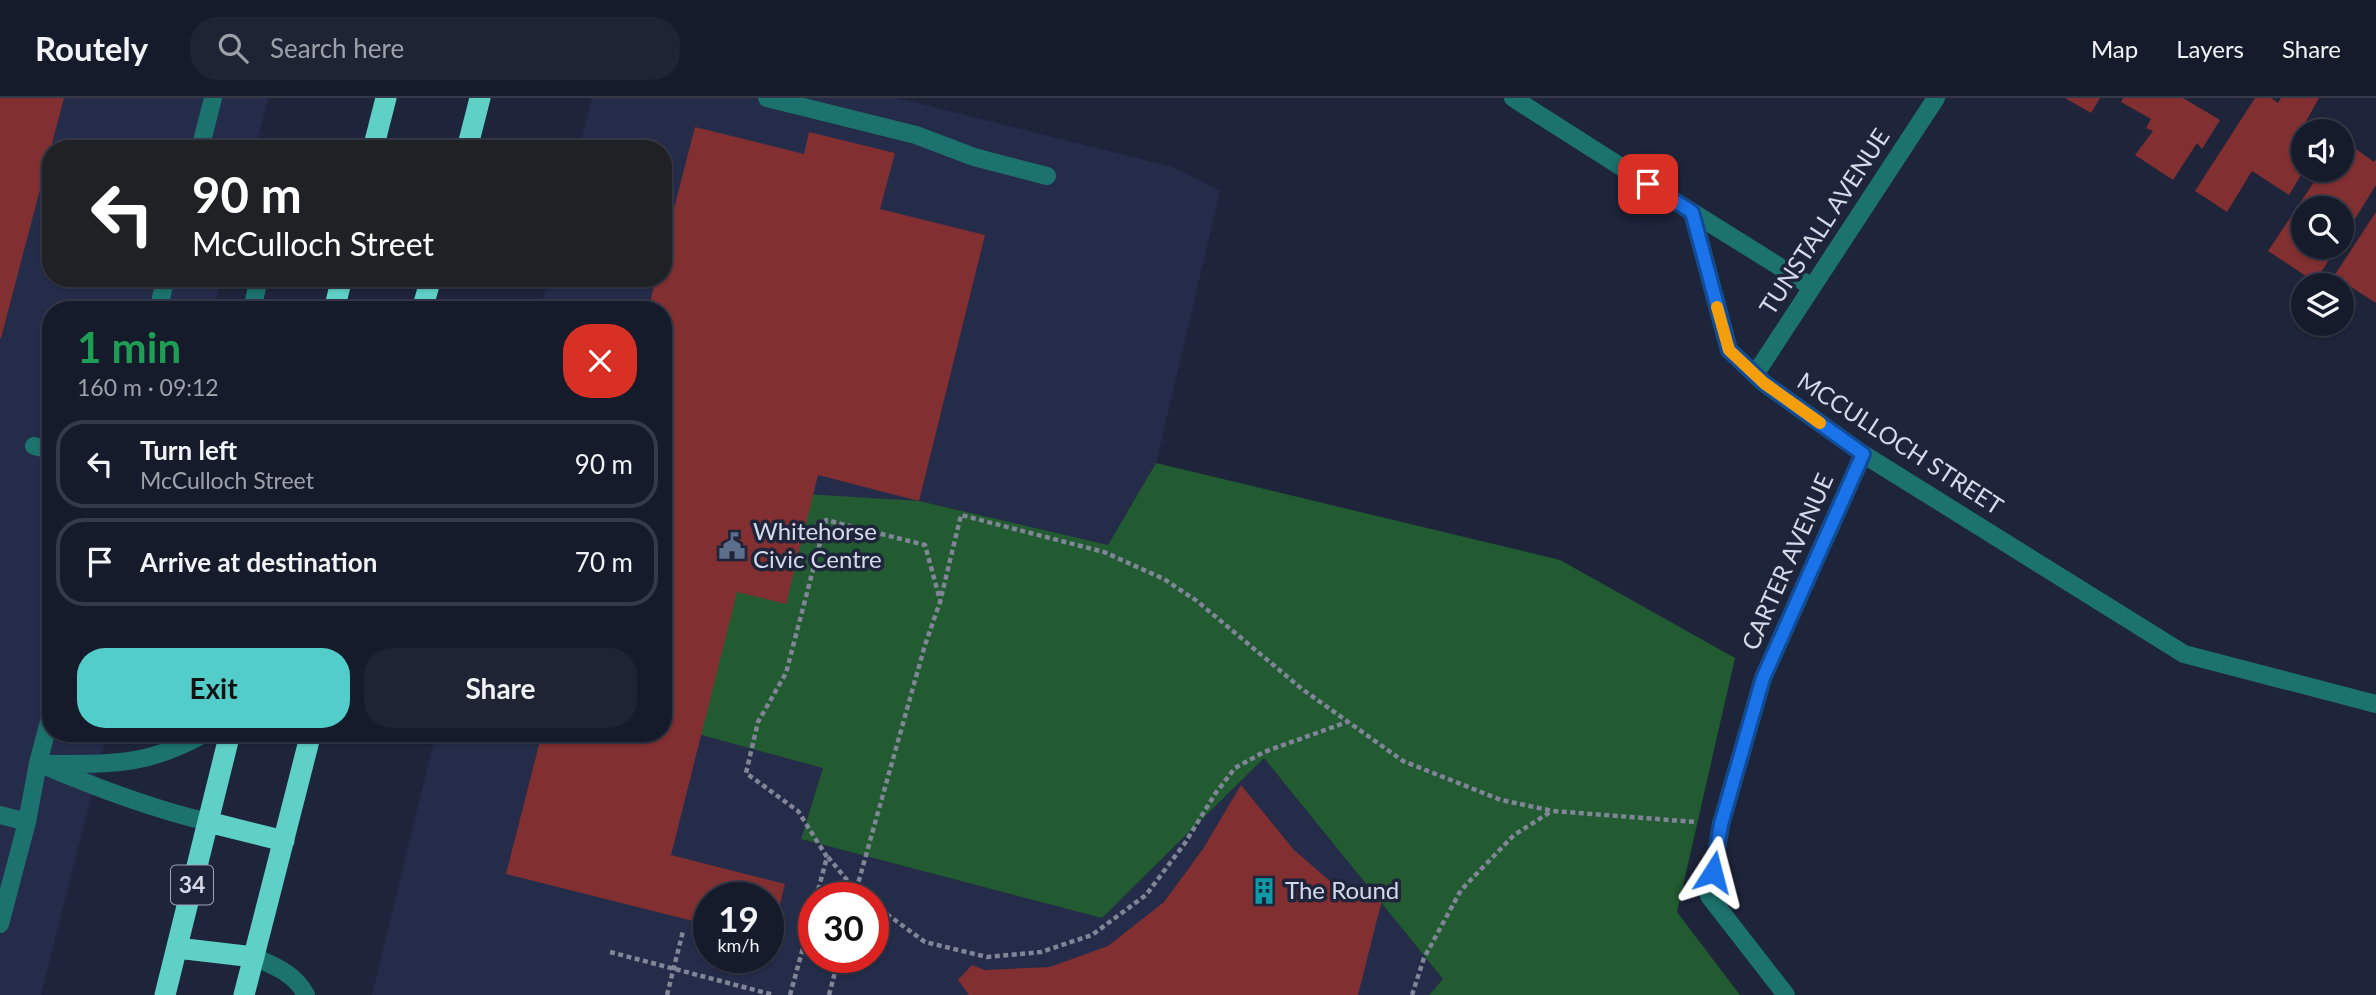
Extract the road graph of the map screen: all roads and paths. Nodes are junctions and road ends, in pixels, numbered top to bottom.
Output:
1 (213, 98) edge
2 (386, 98) edge
3 (480, 98) edge
4 (767, 98) edge
5 (1513, 98) edge
6 (1936, 98) edge
7 (202, 140) edge
8 (375, 140) edge
9 (469, 140) edge
10 (1046, 176) dead end
11 (1692, 212) junction
12 (1812, 287) junction
13 (1756, 373) junction
14 (1863, 454) junction
15 (940, 602) junction
16 (2376, 704) edge
17 (1348, 722) junction
18 (44, 742) edge
19 (190, 742) edge
20 (228, 742) edge
21 (310, 742) edge
22 (38, 763) junction
23 (1553, 811) junction
24 (0, 815) edge
25 (27, 822) junction
26 (208, 822) junction
27 (1721, 824) junction
28 (284, 841) junction
29 (827, 857) junction
30 (821, 882) edge
31 (845, 882) edge
32 (859, 882) edge
33 (889, 916) edge
34 (0, 924) edge
35 (683, 931) dead end
36 (177, 948) junction
37 (610, 952) dead end
38 (254, 957) junction
39 (798, 966) edge
40 (674, 969) junction
41 (835, 973) edge
42 (165, 995) edge
43 (244, 995) edge
44 (306, 995) edge
45 (667, 995) edge
46 (774, 995) edge
47 (790, 995) edge
48 (829, 995) edge
49 (1412, 995) edge
50 (1786, 995) edge

1 - 7 street
2 - 8 highway
3 - 9 highway
4 - 10 street
5 - 11 street
6 - 12 street, TUNSTALL AVENUE
11 - 12 street
11 - 13 street, MCCULLOCH STREET
12 - 13 street, TUNSTALL AVENUE
13 - 14 street, MCCULLOCH STREET
14 - 16 street, MCCULLOCH STREET
14 - 27 street, CARTER AVENUE
15 - 17 path
15 - 29 path
15 - 32 path
17 - 23 path
17 - 33 path
18 - 22 street
19 - 22 street
20 - 26 highway, 34
21 - 28 highway
22 - 25 street
22 - 26 street
23 - 27 path
23 - 49 path
24 - 25 street
25 - 34 street
26 - 28 highway
26 - 36 highway, 34
27 - 50 street, CARTER AVENUE
28 - 38 highway
29 - 30 path
29 - 31 path
35 - 40 path
36 - 38 highway
36 - 42 highway, 34
37 - 40 path
38 - 43 highway
38 - 44 street
39 - 47 path
40 - 45 path
40 - 46 path
41 - 48 path

